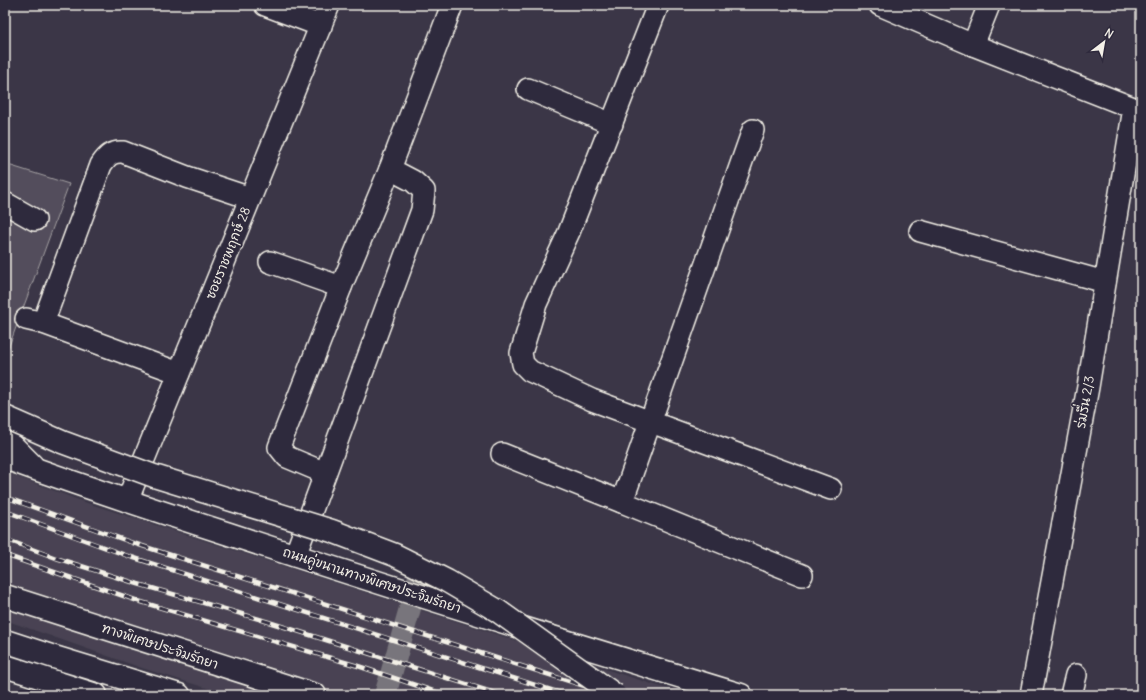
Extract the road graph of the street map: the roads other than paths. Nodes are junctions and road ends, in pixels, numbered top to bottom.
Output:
1 (265, 5) edge
2 (329, 5) edge
3 (452, 5) edge
4 (658, 5) edge
5 (880, 5) edge
6 (989, 5) edge
7 (321, 26) junction
8 (973, 45) junction
9 (528, 89) dead end
10 (1138, 109) edge
11 (612, 124) junction
12 (753, 130) dead end
13 (390, 169) junction
14 (250, 198) junction
15 (5, 203) edge
16 (35, 220) dead end
17 (920, 232) dead end
18 (270, 262) dead end
19 (1106, 282) junction
20 (341, 287) junction
21 (179, 372) junction
22 (5, 417) edge
23 (651, 422) junction
24 (5, 438) edge
25 (502, 454) dead end
26 (5, 458) edge
27 (35, 469) junction
28 (325, 473) junction
29 (831, 489) dead end
30 (127, 500) junction
31 (622, 502) junction
32 (295, 556) junction
33 (802, 574) dead end
34 (5, 596) edge
35 (5, 641) edge
36 (5, 666) edge
37 (1076, 675) dead end
38 (96, 695) edge
39 (179, 695) edge
40 (315, 695) edge
41 (615, 695) edge
42 (741, 695) edge
43 (1031, 695) edge
44 (1071, 695) edge

1 - 7 street
2 - 7 street, ซอยราชพฤกษ์ 28
3 - 13 street
4 - 11 street
5 - 8 street
6 - 8 street
7 - 14 street, ซอยราชพฤกษ์ 28
8 - 10 street
9 - 11 street
10 - 19 street, ร่มรื่น 2/3
11 - 23 street
12 - 23 street
13 - 20 street
13 - 28 street
14 - 21 street, ซอยราชพฤกษ์ 28
14 - 21 street
15 - 16 street
17 - 19 street
18 - 20 street
19 - 43 street, ร่มรื่น 2/3
20 - 28 street
21 - 30 street, ซอยราชพฤกษ์ 28
22 - 41 main road, bridge
23 - 29 street
23 - 31 street
24 - 27 main road
25 - 31 street
26 - 27 main road, ถนนคู่ขนานทางพิเศษประจิมรัถยา
27 - 30 main road, ถนนคู่ขนานทางพิเศษประจิมรัถยา
28 - 32 street
30 - 32 main road, ถนนคู่ขนานทางพิเศษประจิมรัถยา
31 - 33 street
32 - 42 main road, ถนนคู่ขนานทางพิเศษประจิมรัถยา
34 - 40 main road, ทางพิเศษประจิมรัถยา
35 - 39 main road
36 - 38 main road
37 - 44 street

